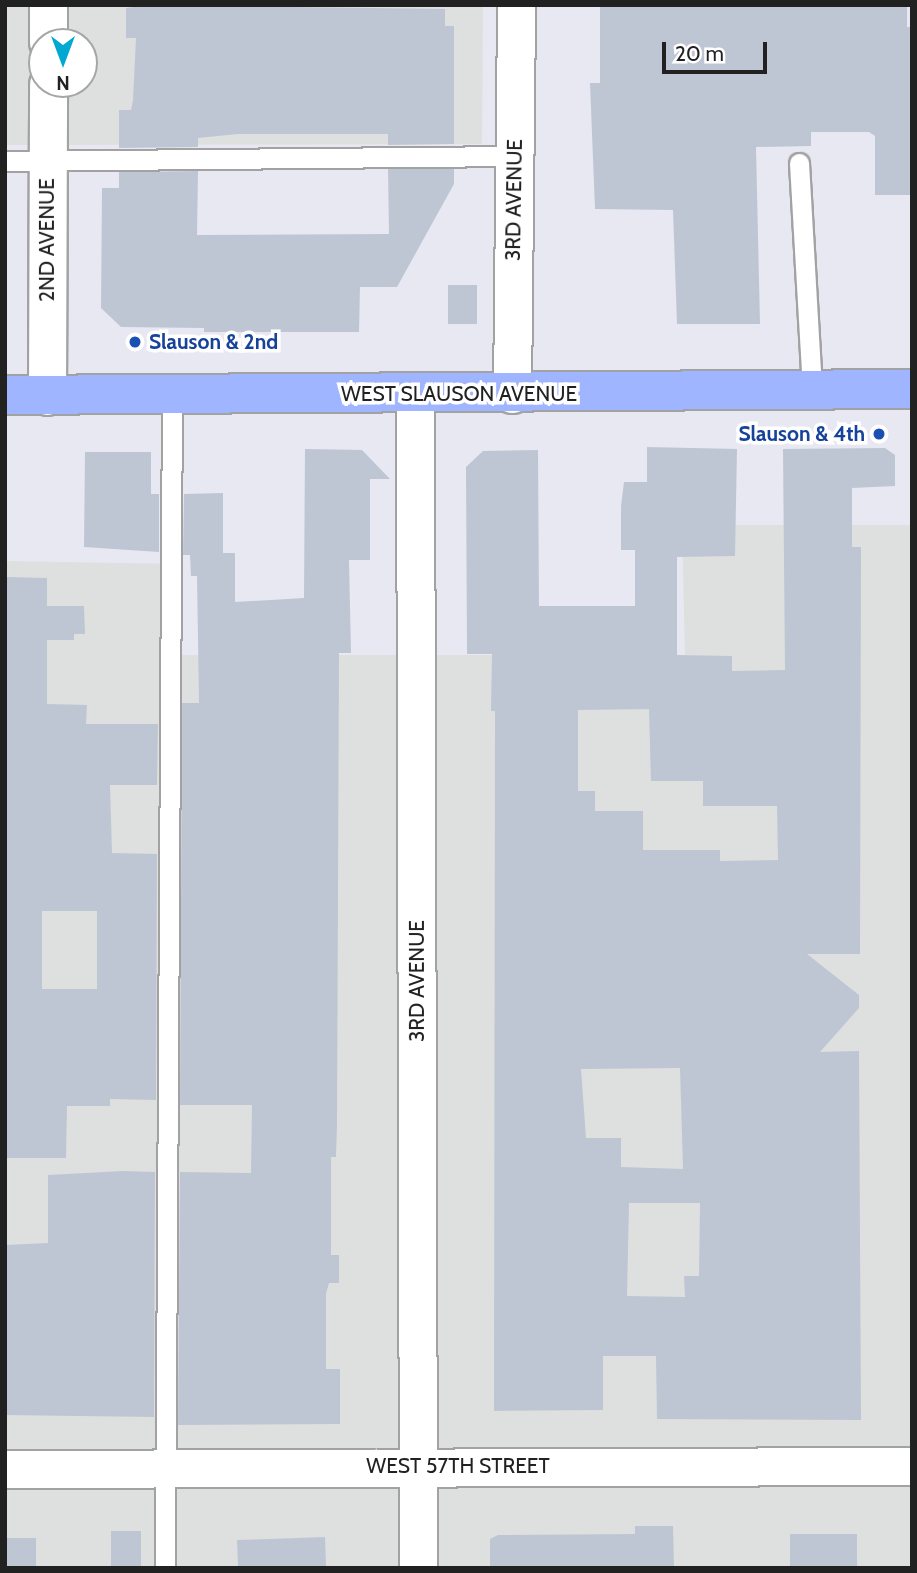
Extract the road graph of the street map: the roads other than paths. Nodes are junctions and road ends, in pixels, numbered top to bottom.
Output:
1 (48, 5) edge
2 (516, 5) edge
3 (48, 28) edge
4 (48, 98) edge
5 (514, 156) junction
6 (47, 160) junction
7 (5, 161) edge
8 (799, 163) dead end
9 (912, 389) edge
10 (812, 390) junction
11 (415, 394) junction
12 (512, 394) junction
13 (5, 395) edge
14 (172, 395) junction
15 (47, 396) junction
16 (419, 1466) junction
17 (912, 1466) edge
18 (5, 1469) edge
19 (165, 1469) junction
20 (165, 1568) edge
21 (418, 1568) edge

1 - 3 street
2 - 5 street, 3RD AVENUE
4 - 6 street, 2ND AVENUE
5 - 6 lane
5 - 12 street, 3RD AVENUE
6 - 7 lane
6 - 15 street, 2ND AVENUE
8 - 10 lane
9 - 10 main road, WEST SLAUSON AVENUE
10 - 12 main road, WEST SLAUSON AVENUE
11 - 12 main road, WEST SLAUSON AVENUE
11 - 14 main road, WEST SLAUSON AVENUE
11 - 16 street, 3RD AVENUE
13 - 15 main road, WEST SLAUSON AVENUE
14 - 15 main road, WEST SLAUSON AVENUE
14 - 19 lane
16 - 17 street, WEST 57TH STREET
16 - 19 street, WEST 57TH STREET
16 - 21 street, 3RD AVENUE
18 - 19 street, WEST 57TH STREET
19 - 20 lane

